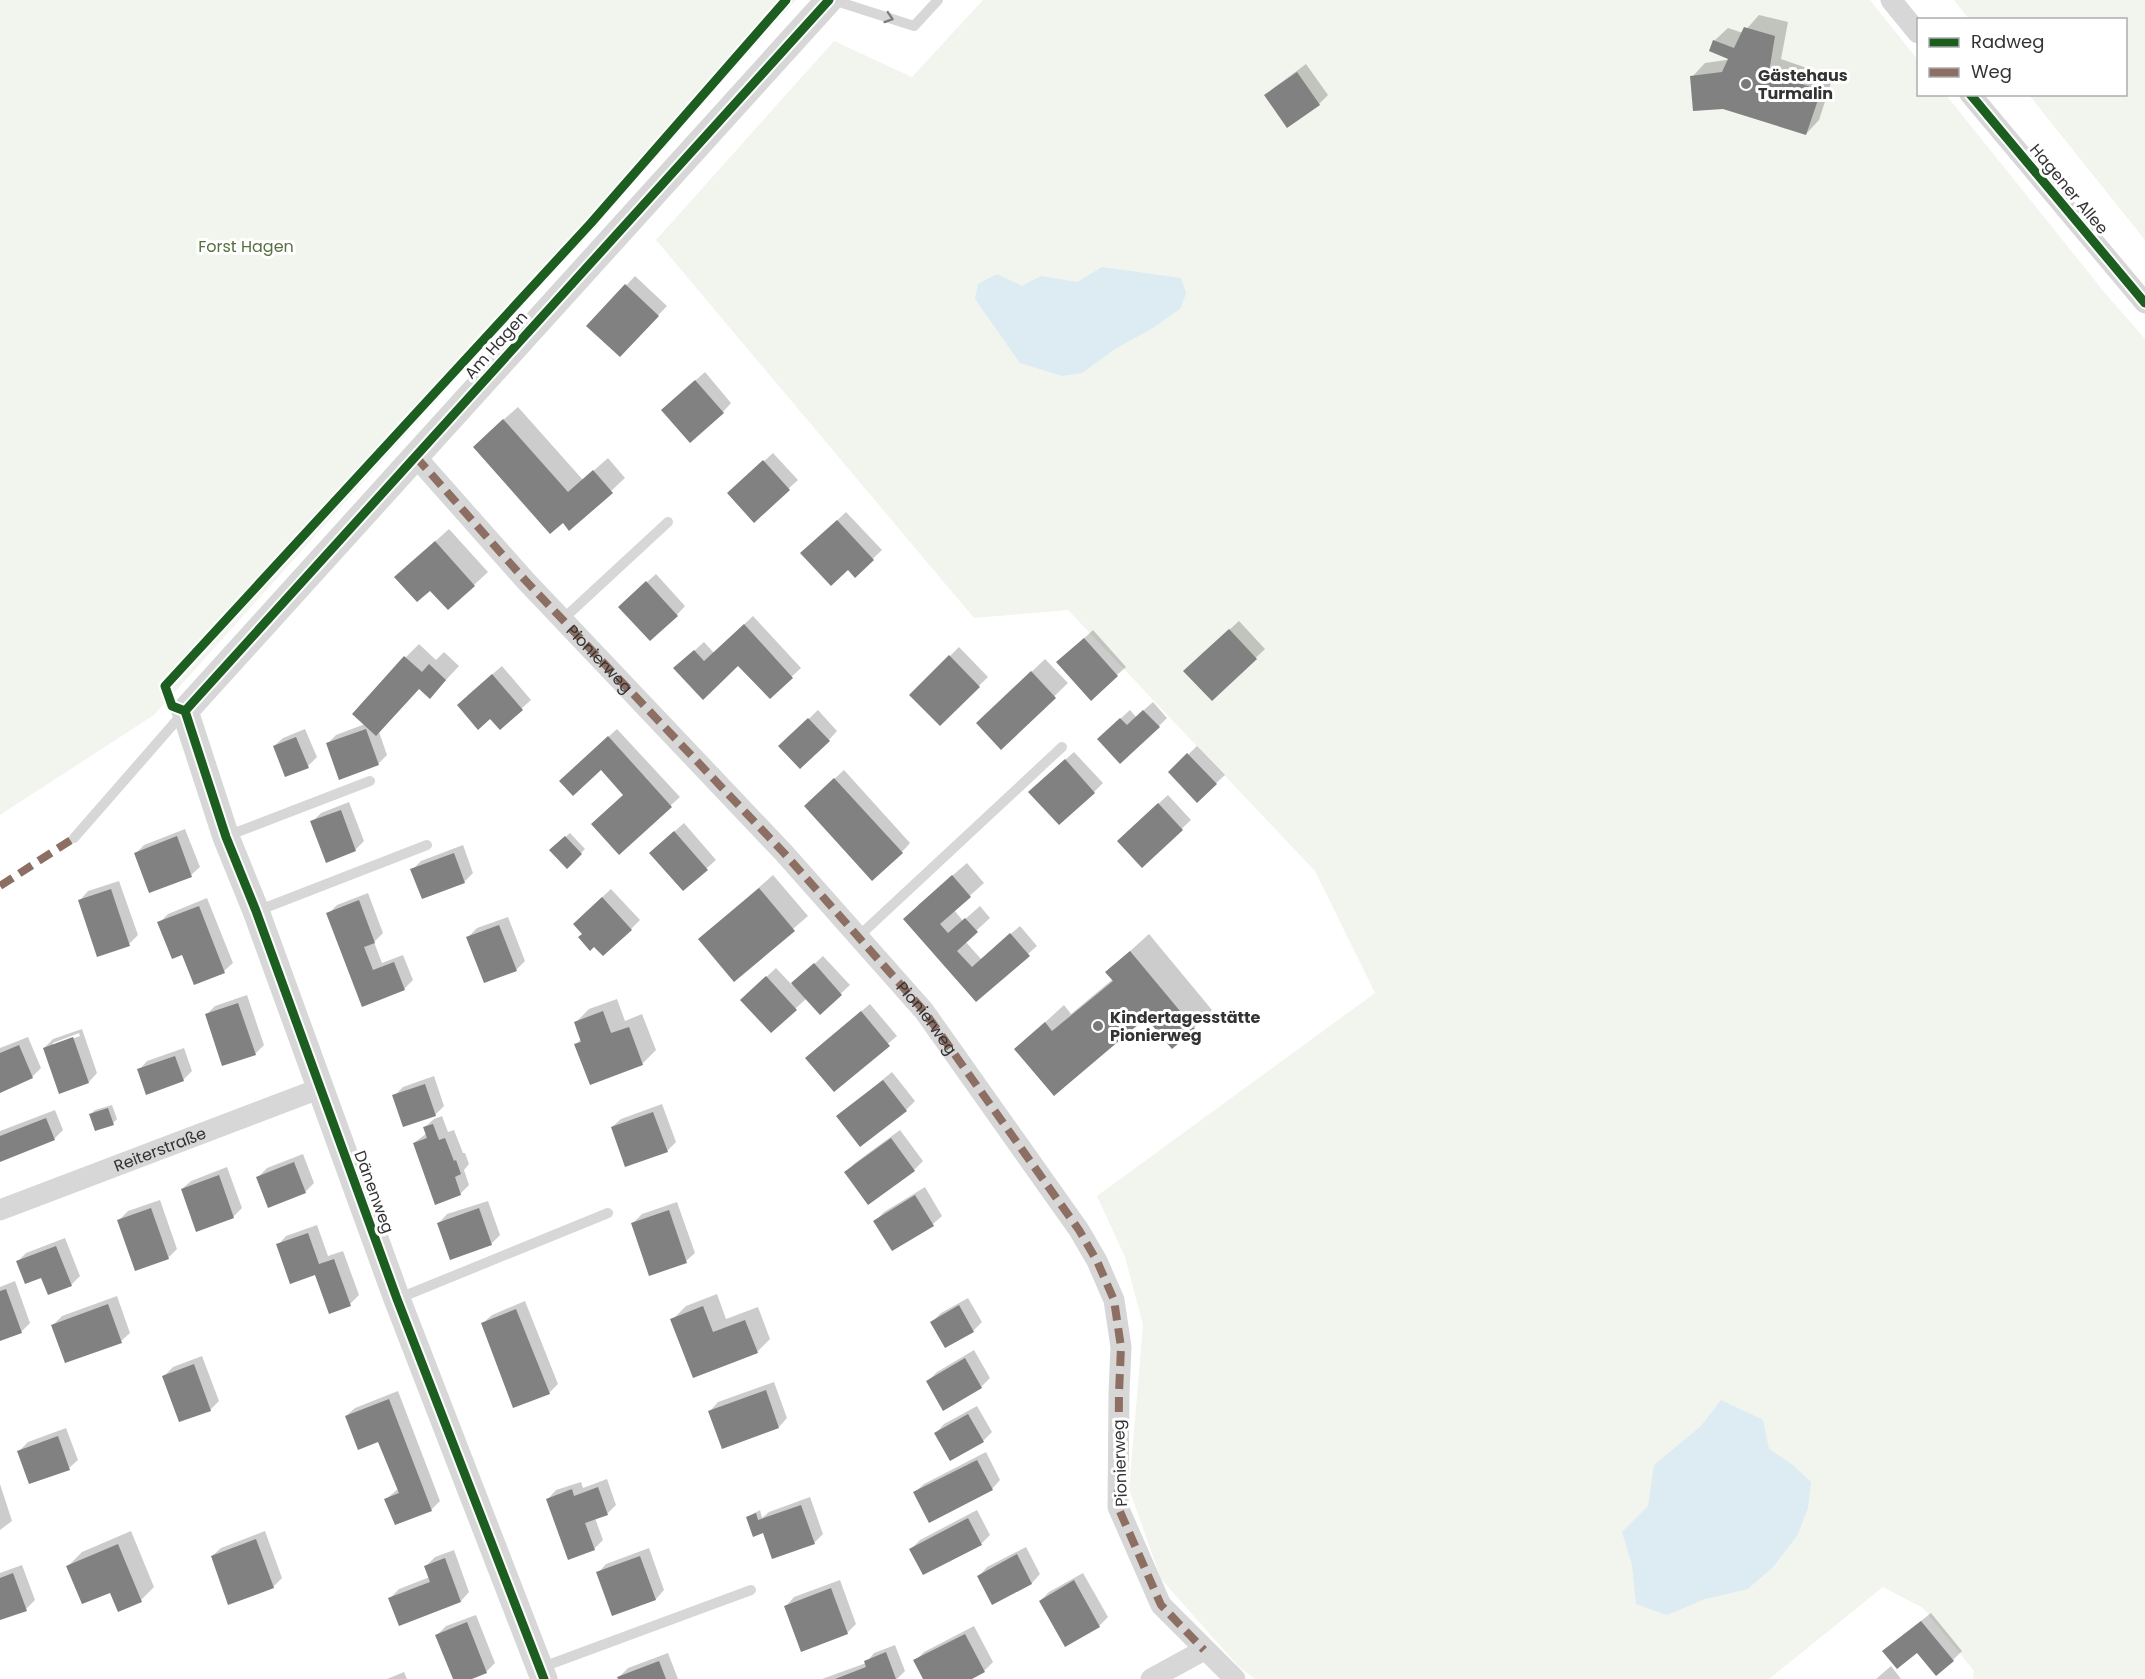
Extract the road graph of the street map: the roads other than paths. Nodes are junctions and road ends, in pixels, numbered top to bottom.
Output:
1 (829, 0) edge
2 (833, 0) edge
3 (938, 0) edge
4 (1891, 0) edge
5 (1917, 32) edge
6 (1972, 96) edge
7 (2145, 303) edge
8 (416, 457) junction
9 (668, 522) dead end
10 (562, 620) junction
11 (185, 711) junction
12 (1062, 747) dead end
13 (370, 781) dead end
14 (226, 837) junction
15 (74, 838) dead end
16 (427, 845) dead end
17 (256, 911) junction
18 (859, 936) junction
19 (321, 1088) junction
20 (0, 1210) edge
21 (608, 1213) dead end
22 (397, 1299) junction
23 (751, 1590) dead end
24 (1204, 1650) junction
25 (542, 1674) edge
26 (1151, 1679) edge
27 (1235, 1679) edge

1 - 8 street, Am Hagen
2 -> 3 lane
4 - 5 street
6 - 7 street, Hagener Allee
8 - 10 street, Pionierweg
8 - 11 street, Am Hagen
9 - 10 lane
10 - 18 street, Pionierweg
11 - 14 street, Dänenweg
11 - 15 lane
12 - 18 lane
13 - 14 lane
14 - 17 street, Dänenweg
16 - 17 lane
17 - 19 street, Dänenweg
18 - 24 street, Pionierweg
19 - 20 street, Reiterstraße
19 - 22 street, Dänenweg
21 - 22 lane
22 - 25 street, Dänenweg
23 - 25 lane
24 - 26 street
24 - 27 street, Pionierweg

